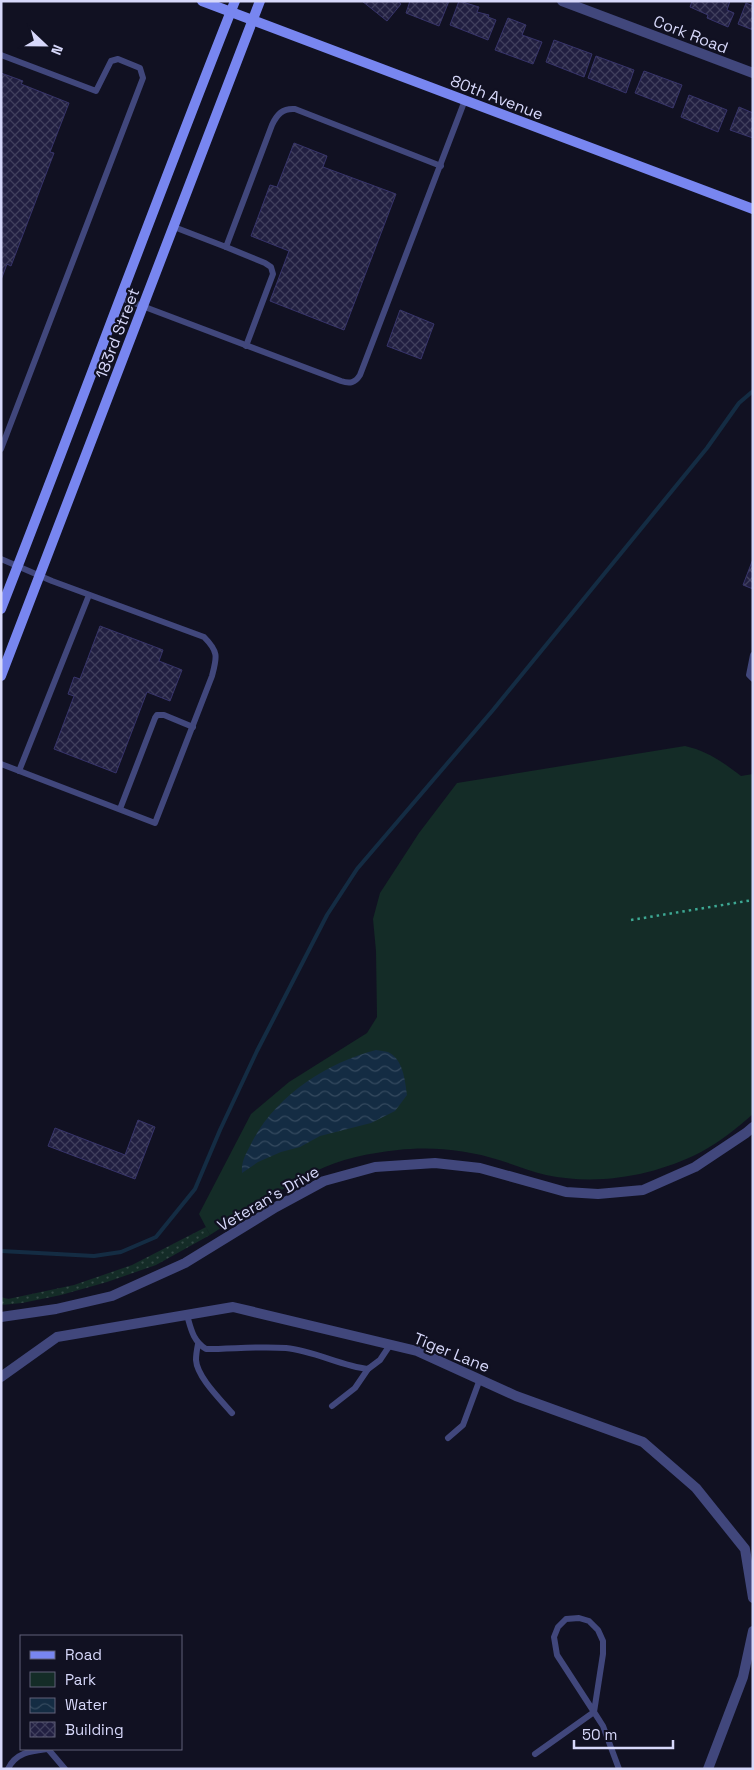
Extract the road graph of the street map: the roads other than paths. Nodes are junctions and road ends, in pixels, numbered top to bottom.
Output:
1 (202, 1) edge
2 (235, 1) edge
3 (260, 1) edge
4 (562, 1) edge
5 (231, 13) junction
6 (253, 21) junction
7 (1, 54) edge
8 (753, 73) edge
9 (465, 100) junction
10 (440, 166) junction
11 (753, 209) edge
12 (174, 227) junction
13 (226, 247) junction
14 (121, 298) junction
15 (144, 307) junction
16 (246, 346) junction
17 (1, 449) edge
18 (1, 559) edge
19 (18, 565) junction
20 (40, 576) junction
21 (89, 595) junction
22 (1, 609) edge
23 (753, 655) edge
24 (1, 676) edge
25 (753, 679) edge
26 (192, 727) junction
27 (1, 764) edge
28 (19, 771) junction
29 (120, 809) junction
30 (753, 1127) edge
31 (187, 1315) junction
32 (1, 1318) edge
33 (198, 1344) junction
34 (390, 1345) junction
35 (368, 1369) junction
36 (1, 1377) edge
37 (480, 1379) junction
38 (332, 1406) dead end
39 (232, 1413) dead end
40 (448, 1438) dead end
41 (749, 1549) edge
42 (753, 1598) edge
43 (753, 1631) edge
44 (594, 1712) junction
45 (40, 1750) edge
46 (49, 1750) edge
47 (535, 1754) dead end
48 (8, 1769) edge
49 (65, 1769) edge
50 (619, 1769) edge
51 (708, 1769) edge

1 - 5 street, 80th Avenue
2 - 5 street, 183rd Street
3 - 6 street, 183rd Street
4 - 8 street, Cork Road
5 - 6 street, 80th Avenue
5 - 14 street, 183rd Street
6 - 9 street, 80th Avenue
6 - 12 street, 183rd Street
7 - 17 lane
9 - 10 lane
9 - 11 street, 80th Avenue
10 - 13 lane
10 - 16 lane
12 - 13 lane
12 - 15 street, 183rd Street
13 - 16 lane
14 - 15 lane
14 - 19 street, 183rd Street
15 - 16 lane
15 - 20 street, 183rd Street
18 - 19 lane
19 - 20 lane
19 - 22 street, 183rd Street
20 - 21 lane
20 - 24 street, 183rd Street
21 - 26 lane
21 - 28 lane
23 - 25 lane
26 - 29 lane
26 - 29 lane
27 - 28 lane
28 - 29 lane
30 - 32 street, Veteran's Drive
31 - 33 lane
31 - 34 street, Tiger Lane
31 - 36 street, Tiger Lane
33 - 35 lane
33 - 39 lane
34 - 35 lane
34 - 37 street, Tiger Lane
35 - 38 lane
37 - 40 lane
37 - 41 street, Tiger Lane
41 - 42 street, Tiger Lane
43 - 51 street
44 - 44 lane
44 - 47 lane
44 - 50 lane
45 - 48 lane
46 - 49 lane

